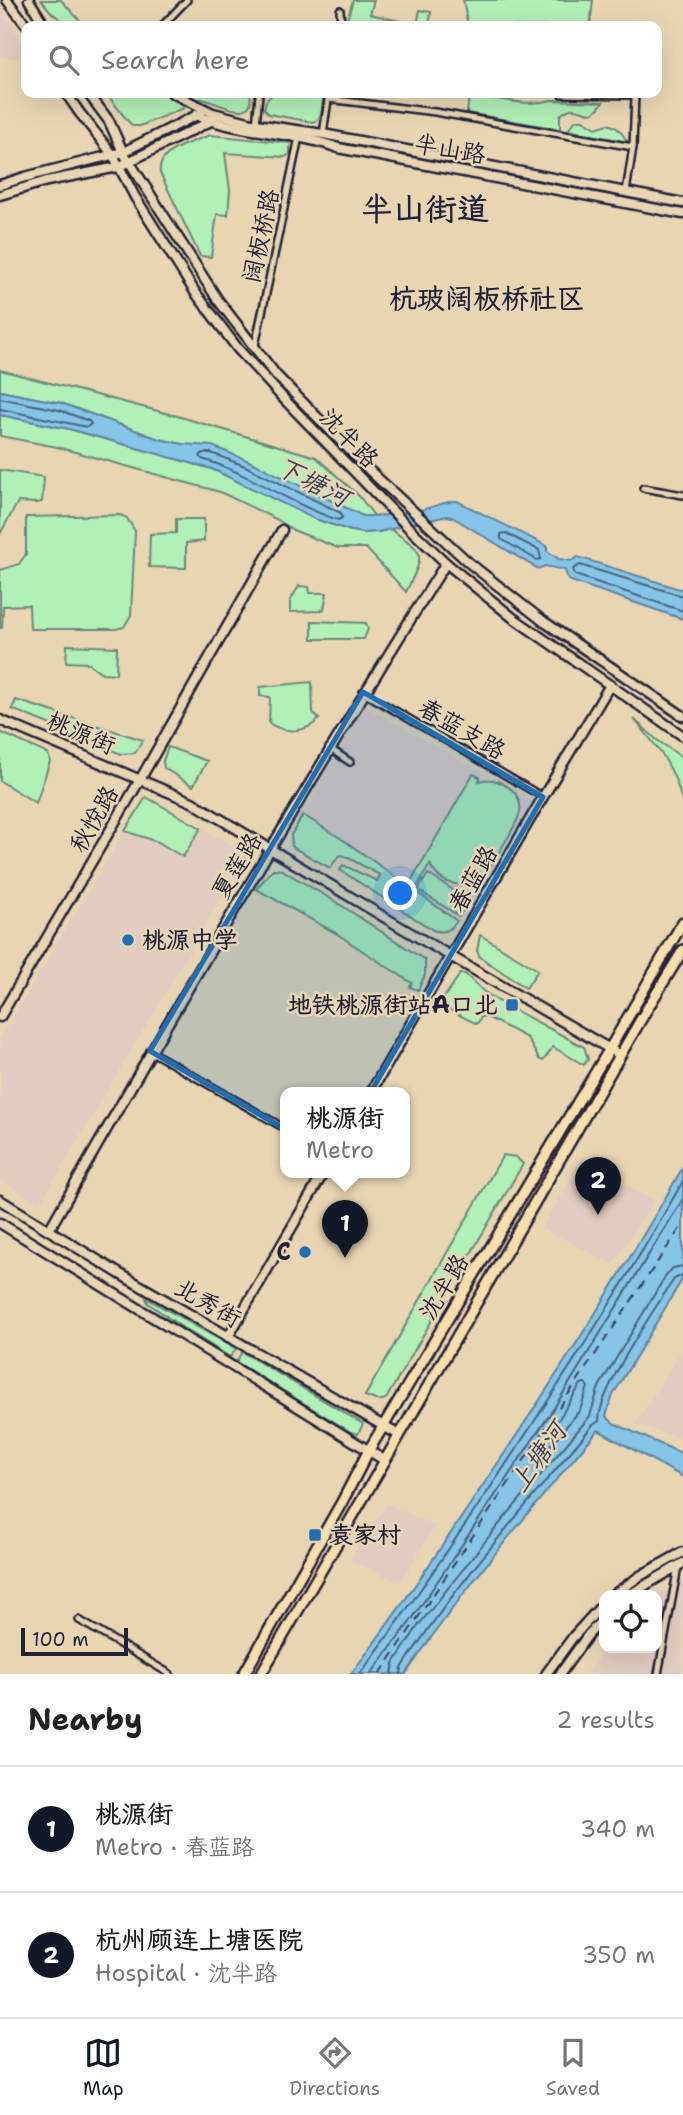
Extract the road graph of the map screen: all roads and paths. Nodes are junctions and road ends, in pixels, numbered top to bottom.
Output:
1 (7, 0) edge
2 (14, 0) edge
3 (29, 0) edge
4 (187, 0) edge
5 (340, 10) dead end
6 (23, 21) edge
7 (24, 21) edge
8 (42, 21) edge
9 (167, 21) edge
10 (341, 21) edge
11 (69, 98) edge
12 (92, 98) edge
13 (181, 98) edge
14 (259, 98) edge
15 (329, 98) edge
16 (341, 98) edge
17 (635, 98) edge
18 (210, 115) junction
19 (256, 124) junction
20 (300, 134) junction
21 (323, 134) junction
22 (633, 147) junction
23 (123, 152) junction
24 (113, 155) junction
25 (130, 162) junction
26 (118, 167) junction
27 (0, 185) edge
28 (626, 192) junction
29 (0, 195) edge
30 (683, 204) edge
31 (683, 214) edge
32 (255, 348) junction
33 (643, 488) dead end
34 (683, 495) edge
35 (282, 530) dead end
36 (446, 563) junction
37 (610, 685) junction
38 (363, 692) junction
39 (683, 716) edge
40 (0, 720) edge
41 (683, 736) edge
42 (329, 748) junction
43 (351, 762) dead end
44 (141, 778) junction
45 (543, 797) junction
46 (269, 848) junction
47 (683, 922) edge
48 (683, 950) edge
49 (451, 957) junction
50 (0, 1017) edge
51 (609, 1049) junction
52 (150, 1051) junction
53 (620, 1055) junction
54 (375, 1087) edge
55 (280, 1126) edge
56 (321, 1178) edge
57 (0, 1200) edge
58 (0, 1223) edge
59 (49, 1230) junction
60 (228, 1337) junction
61 (384, 1427) junction
62 (399, 1435) junction
63 (369, 1450) junction
64 (384, 1460) junction
65 (683, 1552) edge
66 (680, 1564) edge
67 (620, 1590) edge
68 (637, 1590) edge
69 (599, 1608) edge
70 (79, 1620) dead end
71 (599, 1623) edge
72 (170, 1674) edge
73 (244, 1674) edge
74 (261, 1674) edge
75 (546, 1674) edge
76 (560, 1674) edge
77 (658, 1674) edge

1 - 6 main road
2 - 7 main road
3 - 8 main road
4 - 9 street
5 - 10 street
11 - 24 main road, 沈半路
12 - 23 main road, 沈半路
13 - 18 main road, 半山路
14 - 19 street
15 - 21 street
16 - 22 street
17 - 22 street
18 - 19 main road, 半山路
18 - 20 main road, 半山路
18 - 23 main road
18 - 25 main road
19 - 20 main road, 半山路
20 - 21 main road, 半山路
20 - 31 main road, 半山路
20 - 32 street, 阔板桥路
21 - 28 main road, 半山路
22 - 28 street
23 - 24 main road
23 - 25 main road, 沈半路
24 - 26 main road, 沈半路
24 - 27 main road
25 - 26 main road
25 - 32 main road, 沈半路
26 - 29 main road
26 - 36 main road, 沈半路
28 - 30 main road, 半山路
32 - 39 main road, 沈半路
33 - 34 street
35 - 44 main road, 秋悦路
36 - 37 main road, 沈半路
36 - 38 main road, 夏莲路
37 - 41 main road, 沈半路
37 - 45 main road, 春蓝路
38 - 42 main road, 夏莲路
38 - 45 street, 春蓝支路
40 - 44 main road, 桃源街
42 - 43 street
42 - 46 main road, 夏莲路
44 - 46 main road, 桃源街
44 - 50 main road, 秋悦路
45 - 49 main road, 春蓝路
46 - 49 main road, 桃源街
46 - 52 main road, 夏莲路
47 - 51 main road, 沈半路
48 - 53 main road, 沈半路
49 - 51 main road, 桃源街
49 - 54 main road, 春蓝路
51 - 53 main road, 桃源街
51 - 61 main road, 沈半路
52 - 55 street
52 - 59 main road, 夏莲路
53 - 62 main road, 沈半路
56 - 60 main road
57 - 59 main road, 北秀街
58 - 63 main road, 北秀街
59 - 60 main road, 北秀街
60 - 61 main road, 北秀街
61 - 62 main road, 北秀街
61 - 63 main road, 沈半路
62 - 64 main road, 沈半路
63 - 64 main road, 北秀街
63 - 73 main road, 沈半路
64 - 74 main road, 沈半路
65 - 67 main road
66 - 68 main road
66 - 77 street
69 - 75 main road
70 - 72 street
71 - 76 main road

